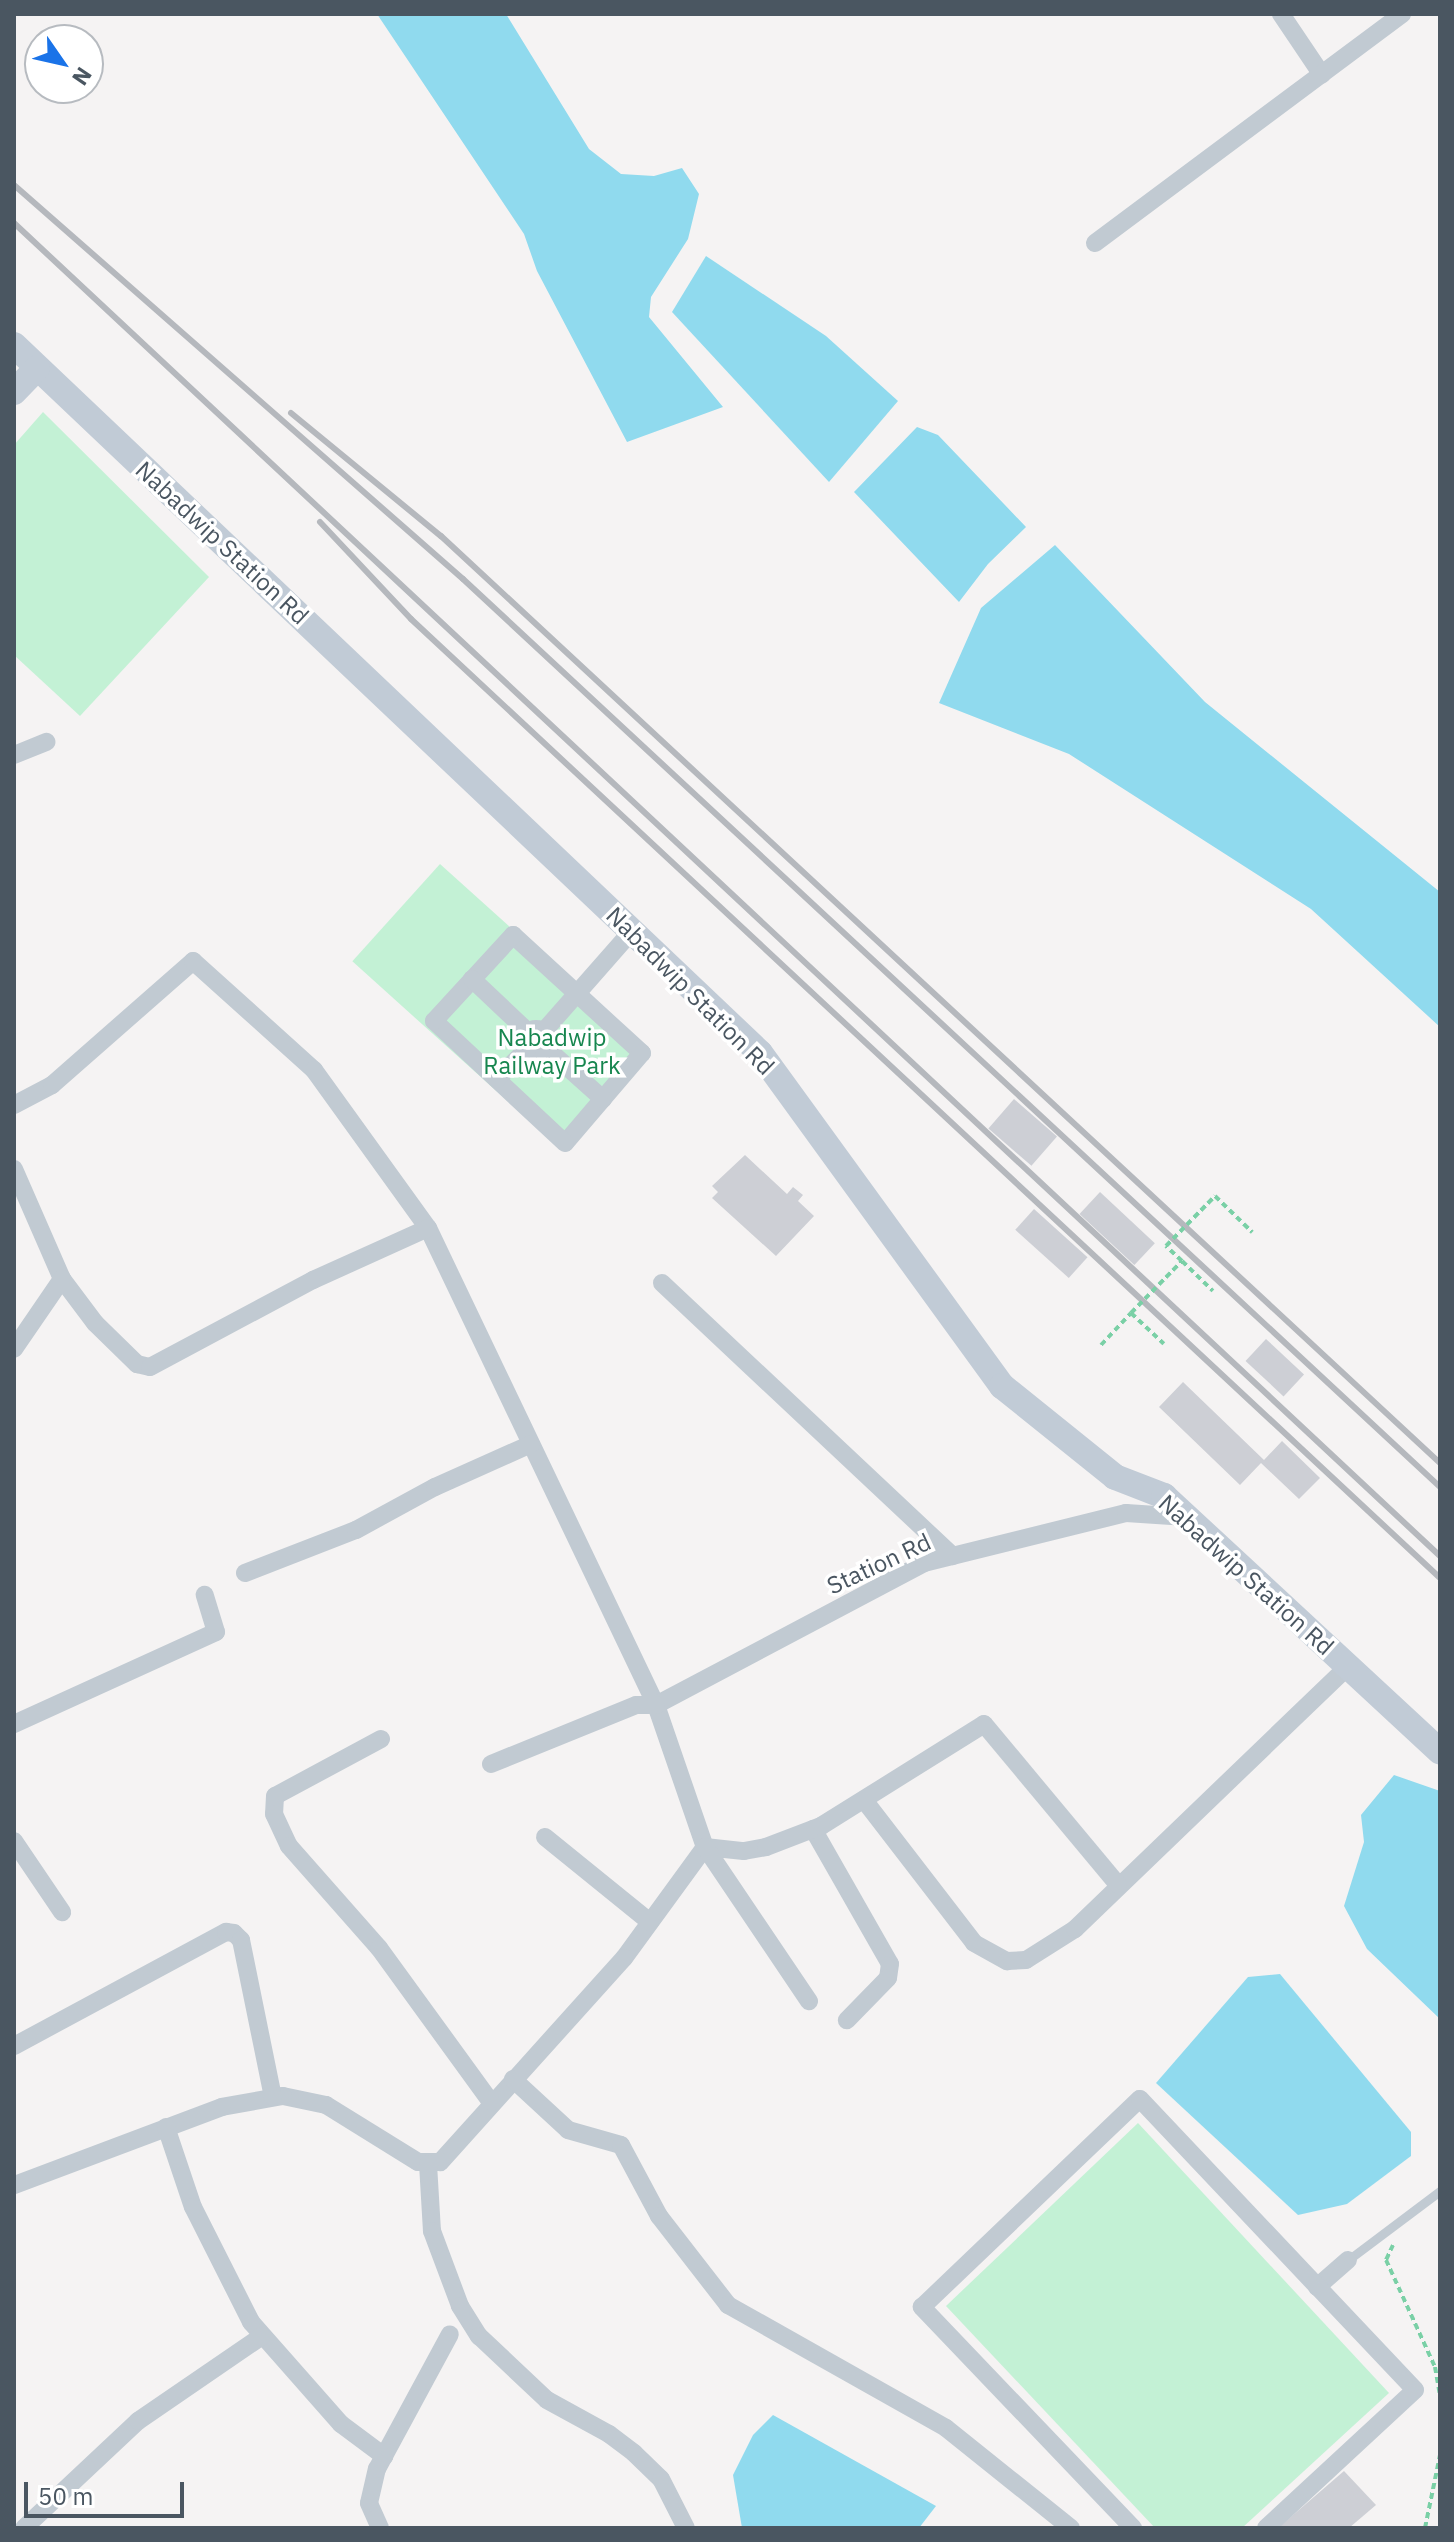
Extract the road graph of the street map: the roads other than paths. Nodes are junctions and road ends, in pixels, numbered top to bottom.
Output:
1 (1281, 14) edge
2 (1402, 14) edge
3 (1322, 75) junction
4 (1095, 243) dead end
5 (14, 345) edge
6 (37, 368) junction
7 (14, 392) edge
8 (47, 742) dead end
9 (14, 755) edge
10 (632, 931) junction
11 (472, 979) junction
12 (576, 992) junction
13 (536, 1040) junction
14 (497, 1079) junction
15 (603, 1099) junction
16 (14, 1105) edge
17 (14, 1169) edge
18 (428, 1228) junction
19 (62, 1279) junction
20 (662, 1283) dead end
21 (14, 1349) edge
22 (531, 1444) junction
23 (1187, 1517) junction
24 (953, 1556) junction
25 (245, 1573) dead end
26 (205, 1595) dead end
27 (1347, 1667) junction
28 (656, 1705) junction
29 (14, 1724) edge
30 (381, 1739) dead end
31 (1440, 1752) edge
32 (491, 1764) dead end
33 (864, 1800) junction
34 (813, 1829) junction
35 (545, 1837) dead end
36 (14, 1841) edge
37 (705, 1847) junction
38 (1118, 1885) junction
39 (62, 1912) dead end
40 (650, 1922) junction
41 (809, 2001) dead end
42 (847, 2020) dead end
43 (14, 2046) edge
44 (513, 2079) junction
45 (273, 2097) junction
46 (491, 2102) junction
47 (166, 2127) junction
48 (428, 2164) junction
49 (14, 2185) edge
50 (1440, 2191) edge
51 (1348, 2260) joint
52 (1317, 2287) junction
53 (450, 2334) dead end
54 (262, 2336) junction
55 (384, 2456) junction
56 (372, 2525) edge
57 (24, 2528) edge
58 (686, 2528) edge
59 (1071, 2528) edge
60 (1133, 2528) edge
61 (1266, 2528) edge

1 - 3 street
2 - 3 street
3 - 4 street
5 - 6 main road, Nabadwip Station Rd
6 - 7 main road
6 - 10 main road, Nabadwip Station Rd
8 - 9 street
10 - 12 street
10 - 23 main road, Nabadwip Station Rd
11 - 12 street
11 - 13 street
11 - 14 street
12 - 13 street
12 - 15 street
13 - 14 street
13 - 15 street
14 - 15 street
16 - 18 street
17 - 19 street
18 - 19 street
18 - 22 street
19 - 21 street
20 - 24 street
22 - 25 street
22 - 28 street
23 - 24 street, Station Rd
23 - 27 main road, Nabadwip Station Rd
24 - 28 street, Station Rd
26 - 29 street
27 - 31 main road, Nabadwip Station Rd
27 - 38 street
28 - 32 street, Station Rd
28 - 37 street
30 - 46 street
33 - 34 street
33 - 38 street
33 - 38 street
34 - 37 street
34 - 42 street
35 - 40 street
36 - 39 street
37 - 40 street
37 - 41 street
40 - 44 street
43 - 45 street
44 - 46 street
44 - 59 street
45 - 47 street
45 - 48 street
46 - 48 street
47 - 49 street
47 - 54 street
48 - 58 street
50 - 51 lane
51 - 52 street
52 - 60 street
52 - 61 street
53 - 55 street
54 - 55 street
54 - 57 street
55 - 56 street

